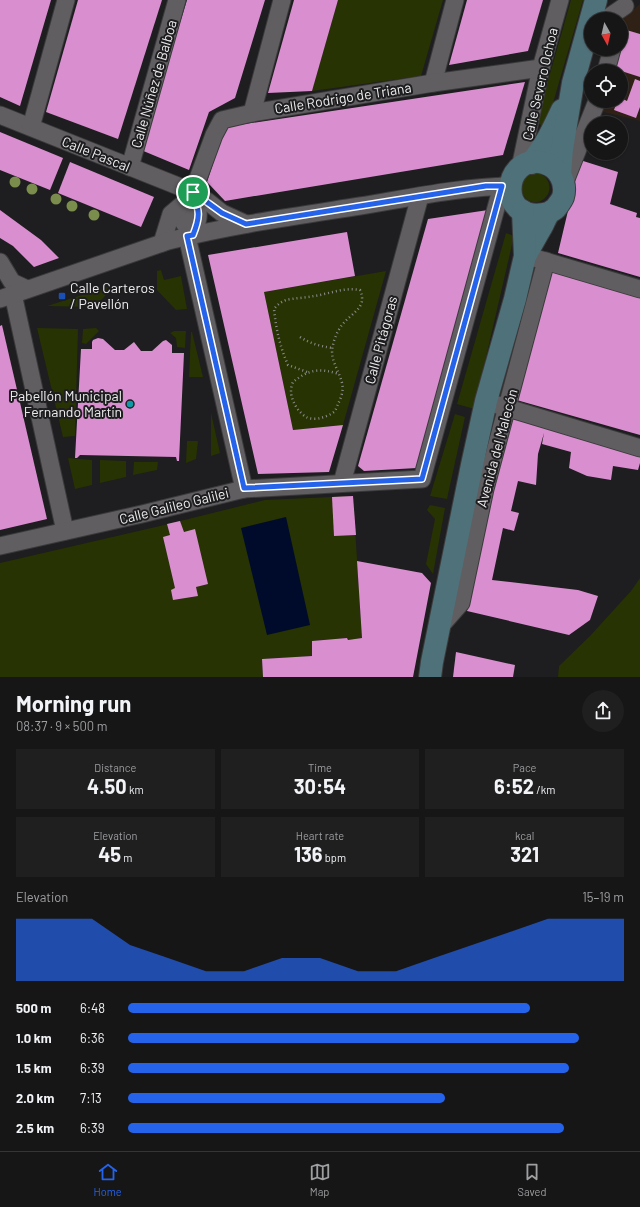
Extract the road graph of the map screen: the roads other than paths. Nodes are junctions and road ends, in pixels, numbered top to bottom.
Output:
1 (66, 0) edge
2 (177, 0) edge
3 (282, 0) edge
4 (455, 0) edge
5 (560, 0) edge
6 (596, 0) edge
7 (592, 56) edge
8 (541, 68) junction
9 (433, 83) junction
10 (574, 84) junction
11 (594, 108) edge
12 (252, 113) junction
13 (0, 115) edge
14 (30, 127) junction
15 (130, 168) junction
16 (562, 175) junction
17 (516, 176) junction
18 (420, 196) junction
19 (188, 197) junction
20 (523, 211) junction
21 (549, 213) junction
22 (246, 224) junction
23 (190, 235) junction
24 (162, 243) junction
25 (525, 256) junction
26 (0, 262) edge
27 (546, 262) junction
28 (640, 289) edge
29 (9, 293) edge
30 (486, 402) junction
31 (508, 408) junction
32 (640, 448) edge
33 (422, 479) joint
34 (342, 483) junction
35 (244, 488) junction
36 (66, 531) junction
37 (0, 546) edge
38 (439, 628) junction
39 (430, 672) edge

1 - 14 street
2 - 15 street, Calle Núñez de Balboa
3 - 12 street
4 - 9 street
5 - 8 street, Calle Severo Ochoa
6 - 10 main road
7 - 16 main road
8 - 9 street, Calle Rodrigo de Triana
8 - 17 street, Calle Severo Ochoa
9 - 12 street, Calle Rodrigo de Triana
10 - 16 main road
10 - 17 main road
11 - 16 street
12 - 19 street, Calle Rodrigo de Triana
13 - 14 street, Calle Pascal
14 - 15 street, Calle Pascal
15 - 19 street, Calle Pascal
16 - 17 main road
16 - 21 main road
17 - 18 street
17 - 20 main road
17 - 33 street, Calle Severo Ochoa
18 - 22 street
18 - 34 street, Calle Pitágoras
19 - 22 street, Calle Pascal
19 - 23 street
19 - 24 street
20 - 21 main road
20 - 25 main road
21 - 25 main road
22 - 23 street
23 - 24 street
23 - 35 street
24 - 29 street
25 - 27 street
25 - 30 main road, Avenida del Malecón
26 - 29 street
27 - 28 street
27 - 31 street, Avenida del Malecón
29 - 36 street
30 - 31 street
30 - 38 main road, Avenida del Malecón
31 - 32 street
31 - 38 street, Avenida del Malecón
33 - 34 street, Calle Galileo Galilei
34 - 35 street, Calle Galileo Galilei
35 - 36 street, Calle Galileo Galilei
36 - 37 street, Calle Galileo Galilei
38 - 39 main road, Avenida del Malecón

